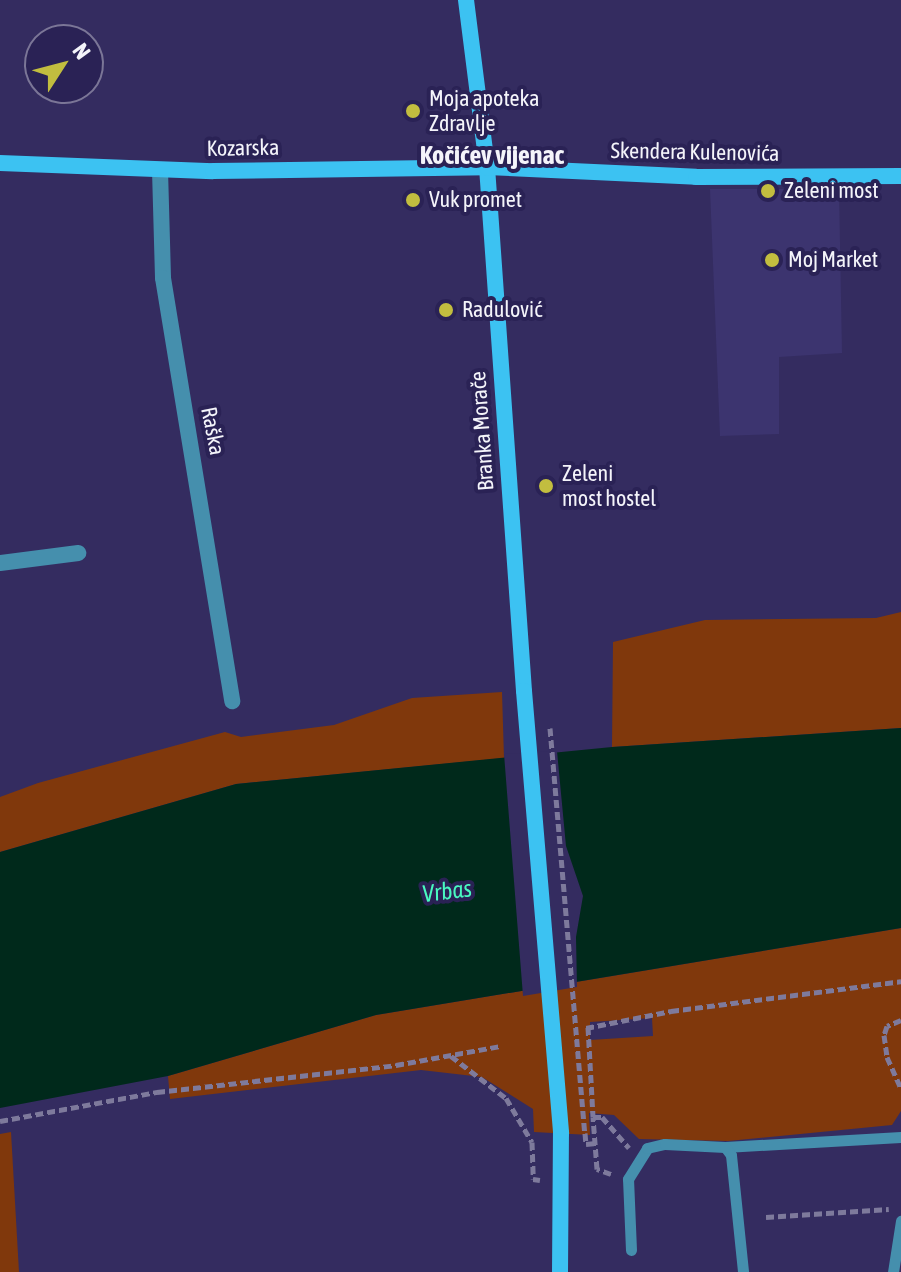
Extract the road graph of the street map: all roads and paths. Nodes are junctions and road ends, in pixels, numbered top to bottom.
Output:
1 (466, 0) edge
2 (0, 163) edge
3 (487, 167) junction
4 (160, 170) junction
5 (901, 176) edge
6 (78, 553) dead end
7 (0, 563) edge
8 (232, 701) dead end
9 (549, 720) dead end
10 (901, 981) edge
11 (901, 1020) edge
12 (501, 1046) dead end
13 (450, 1056) junction
14 (901, 1088) edge
15 (593, 1117) junction
16 (0, 1121) edge
17 (901, 1137) edge
18 (596, 1143) junction
19 (725, 1147) junction
20 (642, 1155) junction
21 (597, 1169) dead end
22 (540, 1180) dead end
23 (901, 1209) edge
24 (766, 1217) dead end
25 (901, 1221) edge
26 (631, 1250) dead end
27 (560, 1272) edge
28 (743, 1272) edge
29 (893, 1272) edge

1 - 3 main road, Branka Morače
2 - 4 main road, Kozarska
3 - 4 main road, Kozarska
3 - 5 main road, Skendera Kulenovića
3 - 27 main road, Branka Morače, bridge
4 - 8 street, Raška
6 - 7 street
9 - 18 path, bridge
10 - 15 path
11 - 14 path
12 - 13 path
13 - 16 path
13 - 22 path
15 - 18 path
15 - 20 path
17 - 19 lane
18 - 21 path
19 - 20 lane
19 - 28 lane
20 - 26 lane
23 - 24 path
25 - 29 lane

